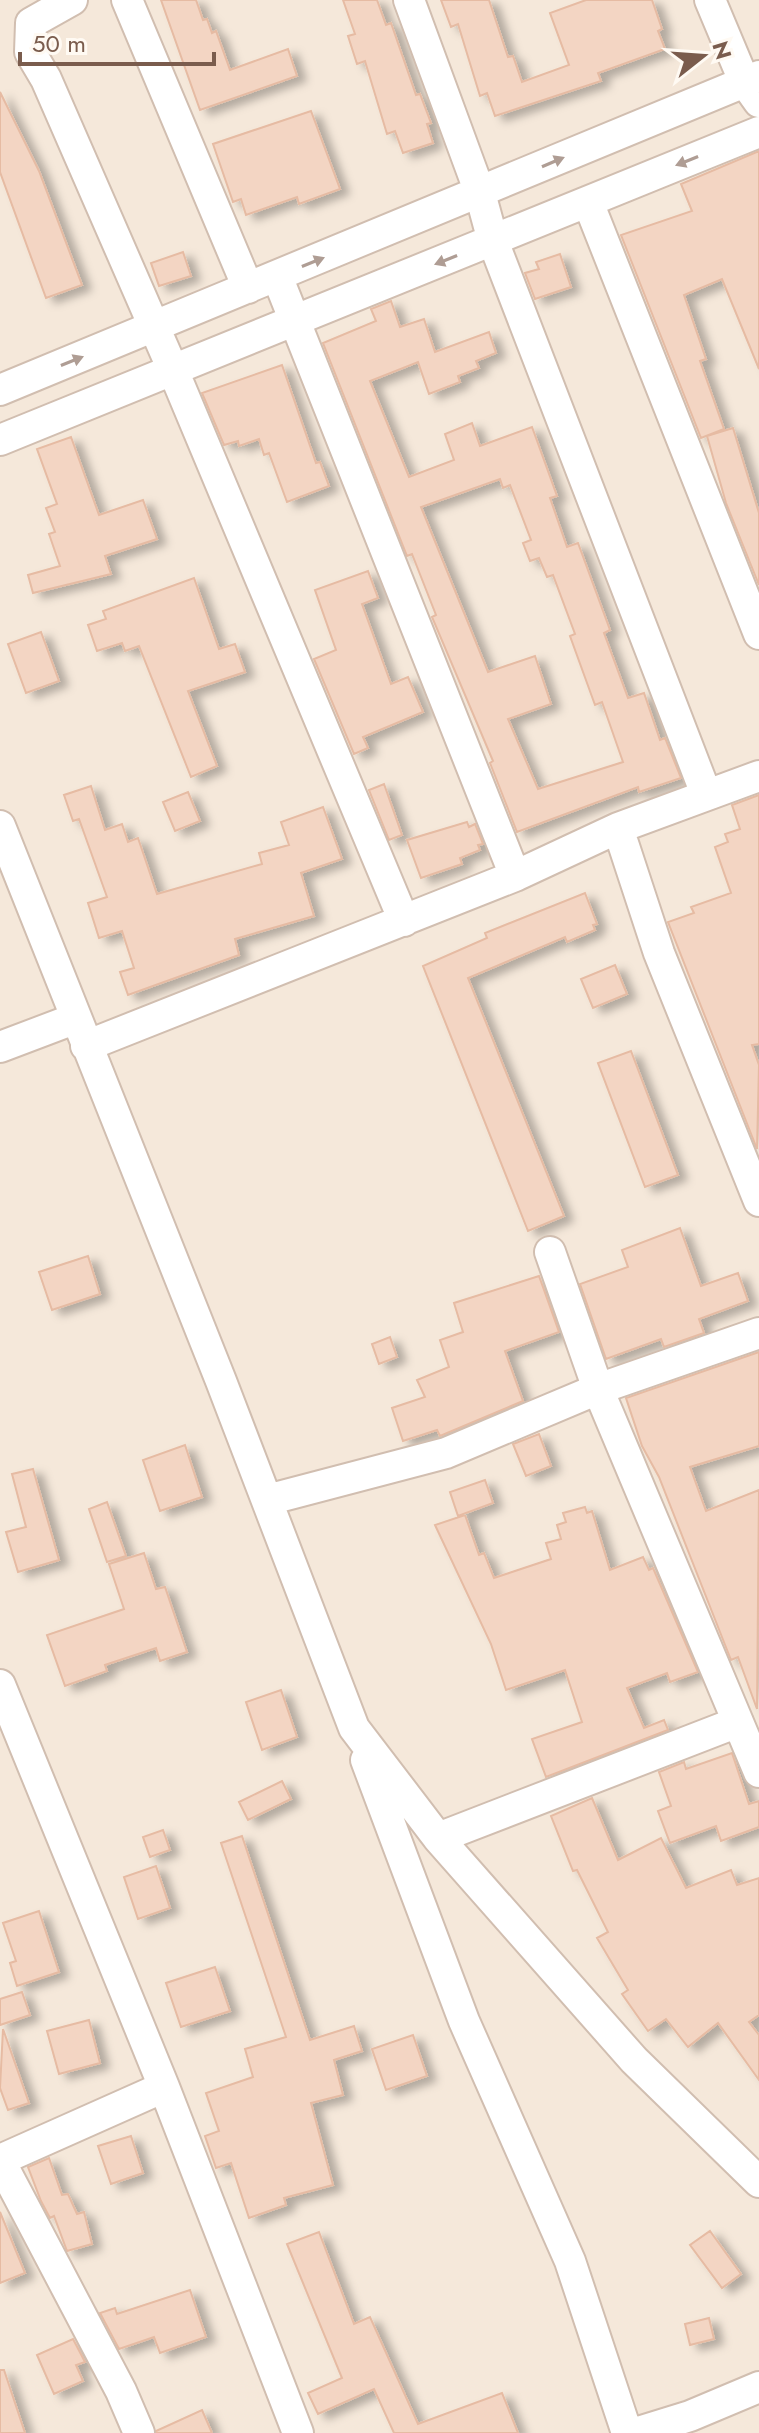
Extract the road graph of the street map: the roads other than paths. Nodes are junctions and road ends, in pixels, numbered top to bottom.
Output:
1 (72, 0) edge
2 (127, 0) edge
3 (409, 0) edge
4 (710, 0) edge
5 (754, 86) edge
6 (759, 132) edge
7 (480, 193) junction
8 (588, 202) junction
9 (493, 241) junction
10 (277, 276) junction
11 (248, 288) junction
12 (293, 322) junction
13 (153, 327) junction
14 (173, 370) junction
15 (0, 390) edge
16 (0, 440) edge
17 (759, 634) edge
18 (759, 776) edge
19 (706, 794) junction
20 (0, 826) edge
21 (618, 828) junction
22 (515, 876) junction
23 (404, 921) junction
24 (80, 1033) junction
25 (0, 1047) edge
26 (752, 1161) edge
27 (759, 1201) edge
28 (550, 1252) dead end
29 (759, 1333) edge
30 (598, 1389) junction
31 (267, 1500) junction
32 (0, 1685) edge
33 (738, 1722) junction
34 (354, 1728) junction
35 (759, 1772) edge
36 (438, 1838) junction
37 (164, 2087) junction
38 (0, 2161) edge
39 (759, 2182) edge
40 (759, 2387) edge
41 (139, 2433) edge
42 (298, 2433) edge
43 (627, 2433) edge
44 (635, 2433) edge

1 - 13 street
2 - 11 street
3 - 7 street
4 - 5 street
7 -> 5 street
6 -> 8 street
7 - 9 street
10 -> 7 street
8 - 9 street
8 - 17 street
9 -> 12 street
9 - 19 street
10 - 11 street
10 - 12 street
11 - 13 street
12 - 14 street
12 - 22 street
13 - 14 street
15 -> 13 street
14 - 16 street
14 - 23 street
18 - 19 street
19 - 21 street
20 - 24 street
21 - 22 street
21 - 26 street
22 - 23 street
23 - 24 street
24 - 25 street
24 - 31 street
26 - 27 street
28 - 30 street
29 - 30 street
30 - 31 street
30 - 33 street
31 - 34 street
32 - 37 street
33 - 35 street
33 - 36 street
34 - 36 street
34 - 43 street
36 - 39 street
37 - 38 street
37 - 42 street
38 - 41 street
40 - 44 street

